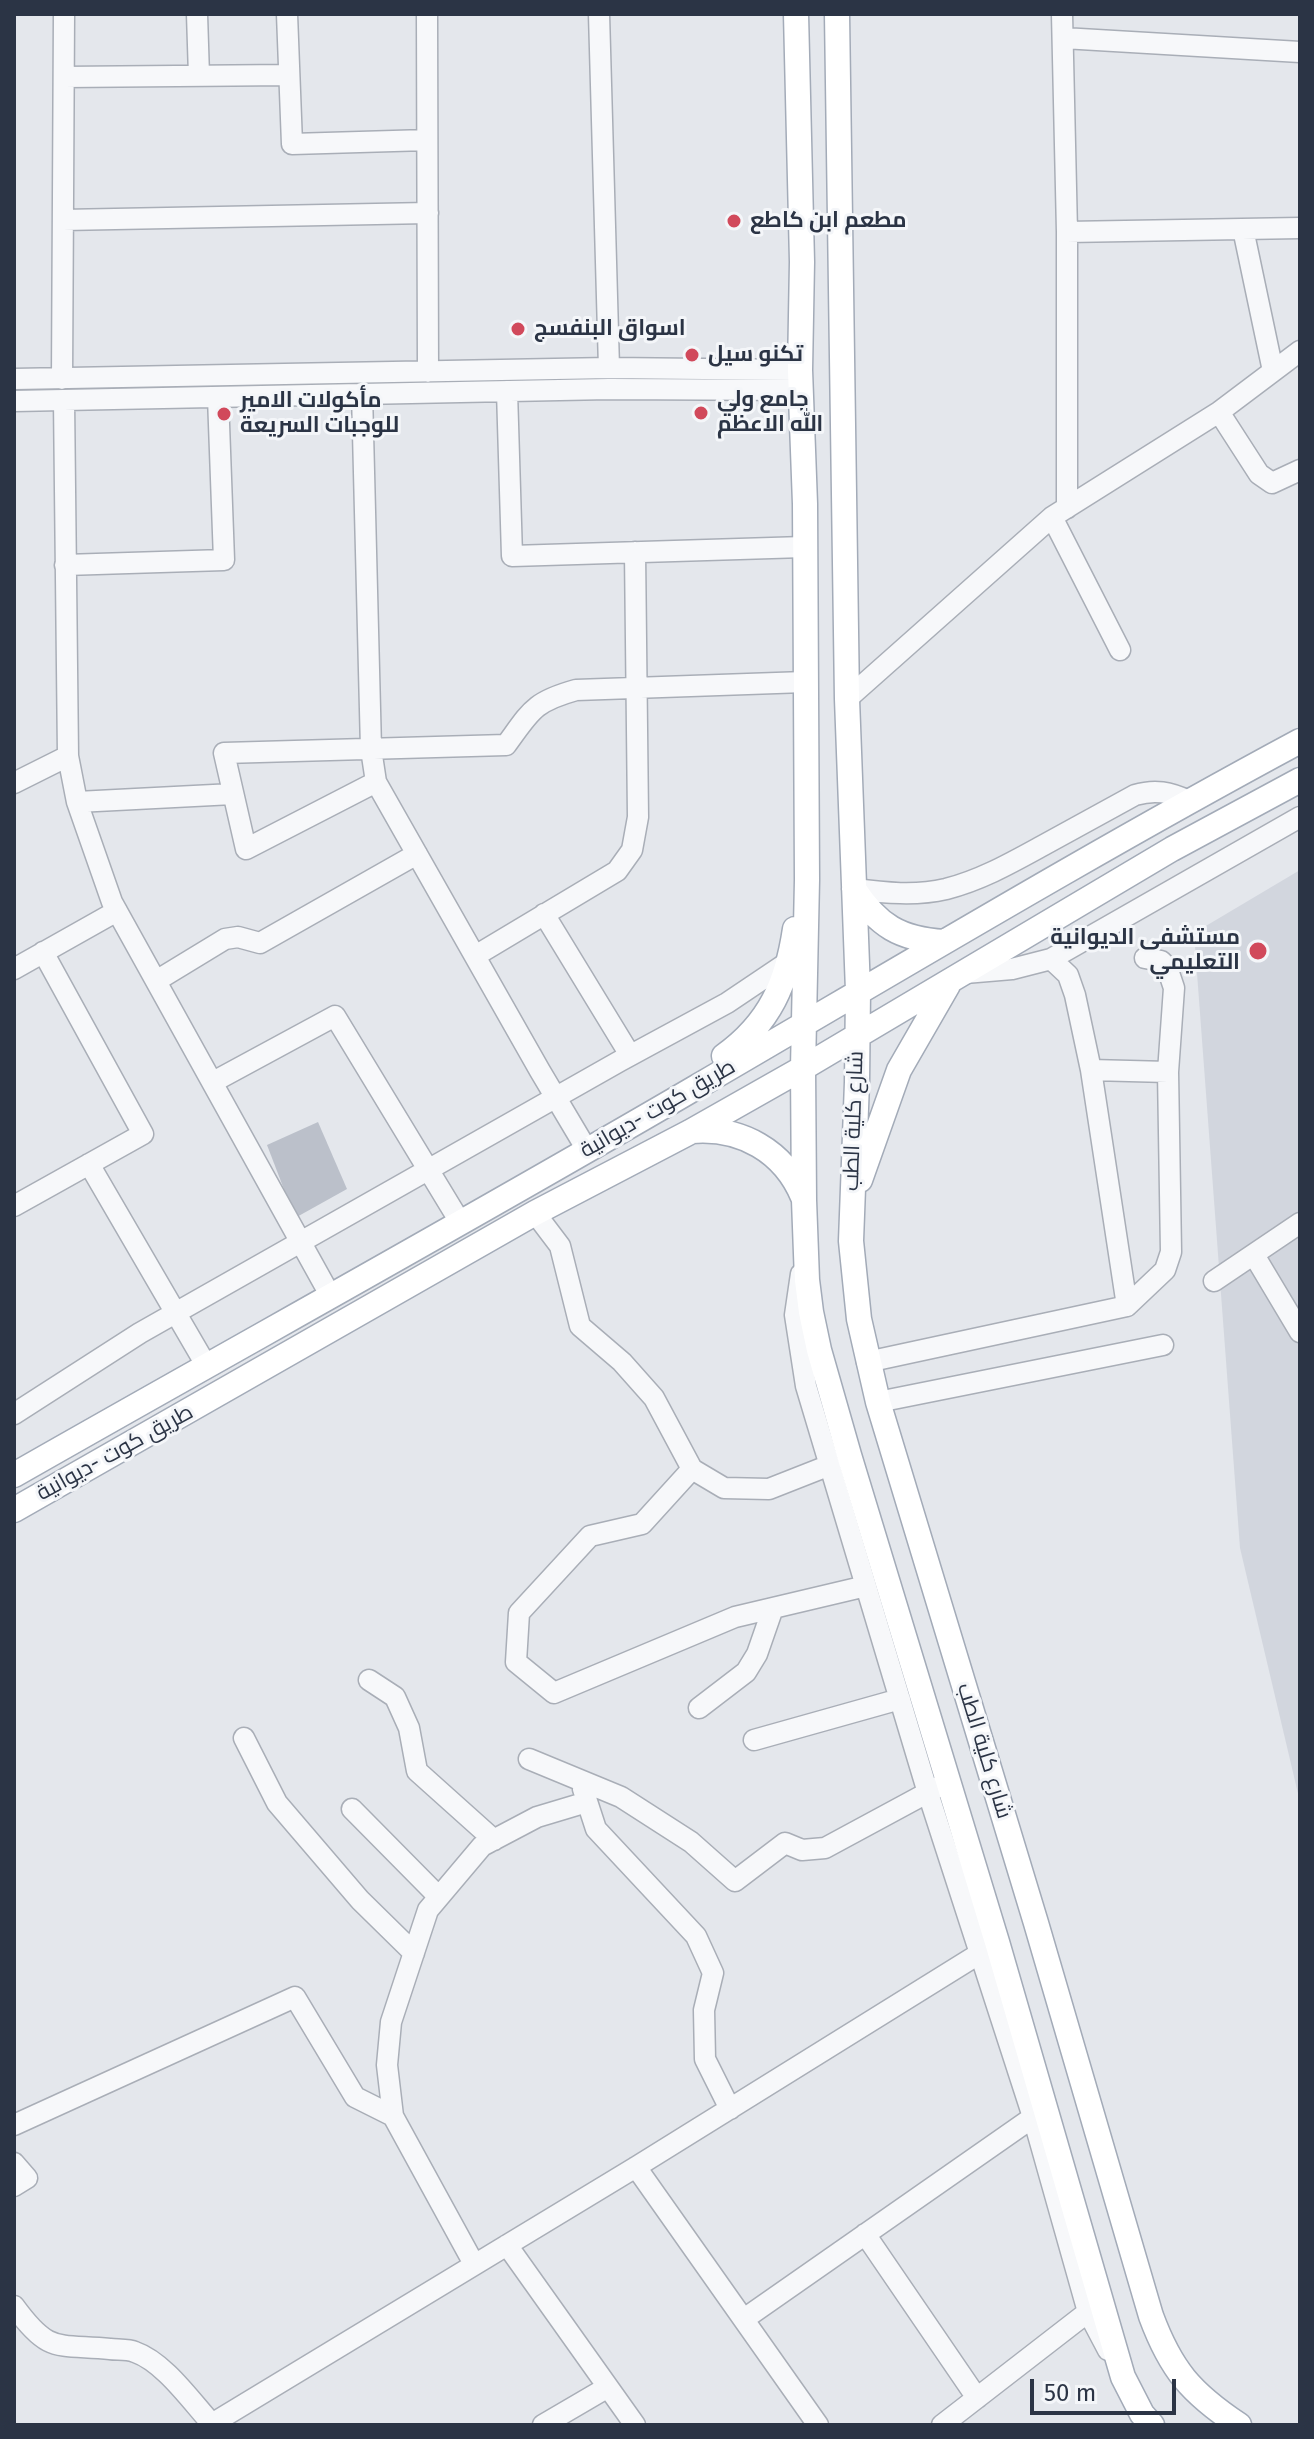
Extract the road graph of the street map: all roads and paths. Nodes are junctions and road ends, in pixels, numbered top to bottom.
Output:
1 (64, 14) edge
2 (197, 14) edge
3 (287, 14) edge
4 (427, 14) edge
5 (599, 14) edge
6 (796, 14) edge
7 (837, 14) edge
8 (1062, 14) edge
9 (1063, 38) junction
10 (1300, 52) edge
11 (289, 75) junction
12 (199, 76) junction
13 (64, 77) junction
14 (427, 140) junction
15 (428, 213) junction
16 (63, 220) junction
17 (1300, 228) edge
18 (1243, 229) junction
19 (1067, 232) junction
20 (802, 262) junction
21 (840, 262) junction
22 (1300, 351) edge
23 (609, 368) junction
24 (1273, 371) junction
25 (428, 372) junction
26 (14, 379) edge
27 (62, 379) junction
28 (800, 380) junction
29 (507, 391) junction
30 (362, 393) junction
31 (218, 397) junction
32 (64, 400) junction
33 (14, 401) edge
34 (1219, 412) junction
35 (1300, 470) edge
36 (805, 504) junction
37 (843, 504) junction
38 (1060, 512) junction
39 (804, 547) junction
40 (635, 552) junction
41 (65, 565) junction
42 (1120, 650) dead end
43 (805, 682) junction
44 (636, 688) junction
45 (847, 699) junction
46 (1300, 741) edge
47 (371, 749) junction
48 (68, 756) junction
49 (1300, 780) edge
50 (376, 782) junction
51 (14, 783) edge
52 (233, 794) junction
53 (1189, 801) junction
54 (77, 802) junction
55 (1300, 817) edge
56 (417, 854) junction
57 (807, 880) junction
58 (854, 889) junction
59 (117, 911) junction
60 (544, 914) junction
61 (944, 942) junction
62 (43, 952) junction
63 (475, 956) junction
64 (1145, 958) dead end
65 (1051, 959) junction
66 (788, 962) junction
67 (14, 969) edge
68 (958, 977) junction
69 (156, 981) junction
70 (858, 991) junction
71 (804, 1023) junction
72 (858, 1036) junction
73 (630, 1055) junction
74 (803, 1068) junction
75 (1091, 1070) junction
76 (1168, 1072) junction
77 (213, 1082) junction
78 (700, 1085) junction
79 (556, 1098) junction
80 (690, 1132) junction
81 (587, 1150) junction
82 (89, 1164) junction
83 (429, 1170) junction
84 (804, 1200) junction
85 (851, 1205) junction
86 (14, 1206) edge
87 (535, 1213) junction
88 (460, 1222) junction
89 (1300, 1223) edge
90 (806, 1241) junction
91 (301, 1243) junction
92 (1254, 1255) junction
93 (1214, 1281) dead end
94 (330, 1295) junction
95 (1127, 1306) junction
96 (175, 1314) junction
97 (1300, 1332) edge
98 (1163, 1345) dead end
99 (867, 1362) junction
100 (206, 1365) junction
101 (878, 1402) junction
102 (14, 1414) edge
103 (830, 1465) junction
104 (692, 1469) junction
105 (14, 1475) edge
106 (14, 1510) edge
107 (866, 1586) junction
108 (773, 1608) junction
109 (952, 1642) junction
110 (911, 1657) junction
111 (369, 1680) dead end
112 (900, 1699) junction
113 (699, 1708) dead end
114 (244, 1738) dead end
115 (754, 1740) dead end
116 (529, 1759) dead end
117 (580, 1781) junction
118 (938, 1787) junction
119 (587, 1802) junction
120 (352, 1809) dead end
121 (494, 1840) junction
122 (439, 1897) junction
123 (989, 1948) junction
124 (414, 1953) junction
125 (730, 2109) junction
126 (1039, 2113) junction
127 (393, 2116) junction
128 (14, 2125) edge
129 (14, 2163) edge
130 (636, 2167) junction
131 (14, 2186) edge
132 (865, 2234) junction
133 (507, 2245) junction
134 (474, 2264) junction
135 (14, 2306) edge
136 (1095, 2306) junction
137 (744, 2319) junction
138 (1123, 2377) junction
139 (608, 2387) junction
140 (977, 2398) junction
141 (211, 2424) edge
142 (543, 2425) edge
143 (635, 2425) edge
144 (818, 2425) edge
145 (942, 2425) edge
146 (1133, 2425) edge
147 (1152, 2425) edge
148 (1239, 2425) edge

1 - 13 street
2 - 12 street
3 - 11 street
4 - 14 street
5 - 23 street
6 - 20 main road
7 - 21 main road, شارع كلية الطب
8 - 9 street
9 - 10 street
9 - 19 street
11 - 12 street
11 - 14 street
12 - 13 street
13 - 16 street
14 - 15 street
15 - 16 street
15 - 25 street
16 - 27 street
17 - 18 street
18 - 19 street
18 - 24 street
19 - 38 street
20 - 21 main road
20 - 28 main road
21 - 37 main road, شارع كلية الطب
22 - 24 street
23 - 25 street
23 - 28 street
24 - 34 street
25 - 27 street
26 - 27 street
28 - 29 street
28 - 36 main road
29 - 30 street
29 - 40 street
30 - 31 street
30 - 47 street
31 - 32 street
31 - 41 street
32 - 33 street
32 - 41 street
34 - 35 street
34 - 38 street
36 - 37 main road
36 - 39 main road
37 - 45 main road, شارع كلية الطب
38 - 42 street
38 - 45 street
39 - 40 street
39 - 43 main road
40 - 44 street
41 - 48 street
43 - 44 street
43 - 57 main road
44 - 47 street
44 - 60 street
45 - 58 main road, شارع كلية الطب
46 - 53 main road, طريق كوت -ديوانية
47 - 50 street
47 - 52 street
48 - 51 street
48 - 54 street
49 - 68 main road, طريق كوت -ديوانية
50 - 52 street
50 - 56 street
52 - 54 street
53 - 58 street
53 - 61 main road, طريق كوت -ديوانية
54 - 59 street
55 - 65 street
56 - 63 street
56 - 69 street
57 - 66 main road
57 - 71 main road, شارع كلية الطب
58 - 61 main road
58 - 70 main road, شارع كلية الطب
59 - 62 street
59 - 69 street
60 - 63 street
60 - 73 street
61 - 70 main road, طريق كوت -ديوانية
62 - 67 street
62 - 82 street
63 - 79 street
64 - 76 street
65 - 68 street
65 - 75 street
66 - 73 street
66 - 78 main road
68 - 72 main road, طريق كوت -ديوانية
68 - 85 main road
69 - 77 street
70 - 71 main road, طريق كوت -ديوانية
70 - 72 main road, شارع كلية الطب
71 - 74 main road, شارع كلية الطب
71 - 78 main road, طريق كوت -ديوانية
72 - 74 main road, طريق كوت -ديوانية
72 - 85 main road, شارع كلية الطب
73 - 79 street
74 - 80 main road, طريق كوت -ديوانية
74 - 84 main road, شارع كلية الطب
75 - 76 street
75 - 95 street
76 - 95 street
77 - 83 street
77 - 91 street
78 - 81 main road, طريق كوت -ديوانية
79 - 81 street
79 - 83 street
80 - 84 main road
80 - 87 main road, طريق كوت -ديوانية
81 - 88 main road, طريق كوت -ديوانية
82 - 86 street
82 - 96 street
83 - 88 street
83 - 91 street
84 - 90 main road, شارع كلية الطب
85 - 99 main road, شارع كلية الطب
87 - 104 street
87 - 106 main road, طريق كوت -ديوانية
88 - 94 main road, طريق كوت -ديوانية
89 - 92 street
90 - 103 street
90 - 110 main road, شارع كلية الطب
91 - 94 street
91 - 96 street
92 - 93 street
92 - 97 street
94 - 100 main road, طريق كوت -ديوانية
95 - 99 street
96 - 100 street
96 - 102 street
98 - 101 street
99 - 101 main road, شارع كلية الطب
100 - 105 main road, طريق كوت -ديوانية
101 - 109 main road, شارع كلية الطب
103 - 104 street
103 - 107 street
104 - 108 street
107 - 108 street
107 - 112 street
108 - 113 street
109 - 110 main road
109 - 148 main road, شارع كلية الطب
110 - 118 main road, شارع كلية الطب
111 - 121 street
112 - 115 street
112 - 118 street
114 - 124 street
116 - 117 street
117 - 118 street
117 - 119 street
118 - 123 main road, شارع كلية الطب
119 - 121 street
119 - 125 street
120 - 122 street
121 - 122 street
122 - 124 street
123 - 125 street
123 - 126 main road, شارع كلية الطب
124 - 127 street
125 - 130 street
126 - 132 street
126 - 136 main road, شارع كلية الطب
127 - 128 street
127 - 134 street
129 - 131 street
130 - 133 street
130 - 137 street
132 - 137 street
132 - 140 street
133 - 134 street
133 - 139 street
134 - 141 street
135 - 141 street
136 - 138 main road, شارع كلية الطب
136 - 140 street
137 - 144 street
138 - 146 street
138 - 147 main road, شارع كلية الطب
139 - 142 street
139 - 143 street
140 - 145 street

